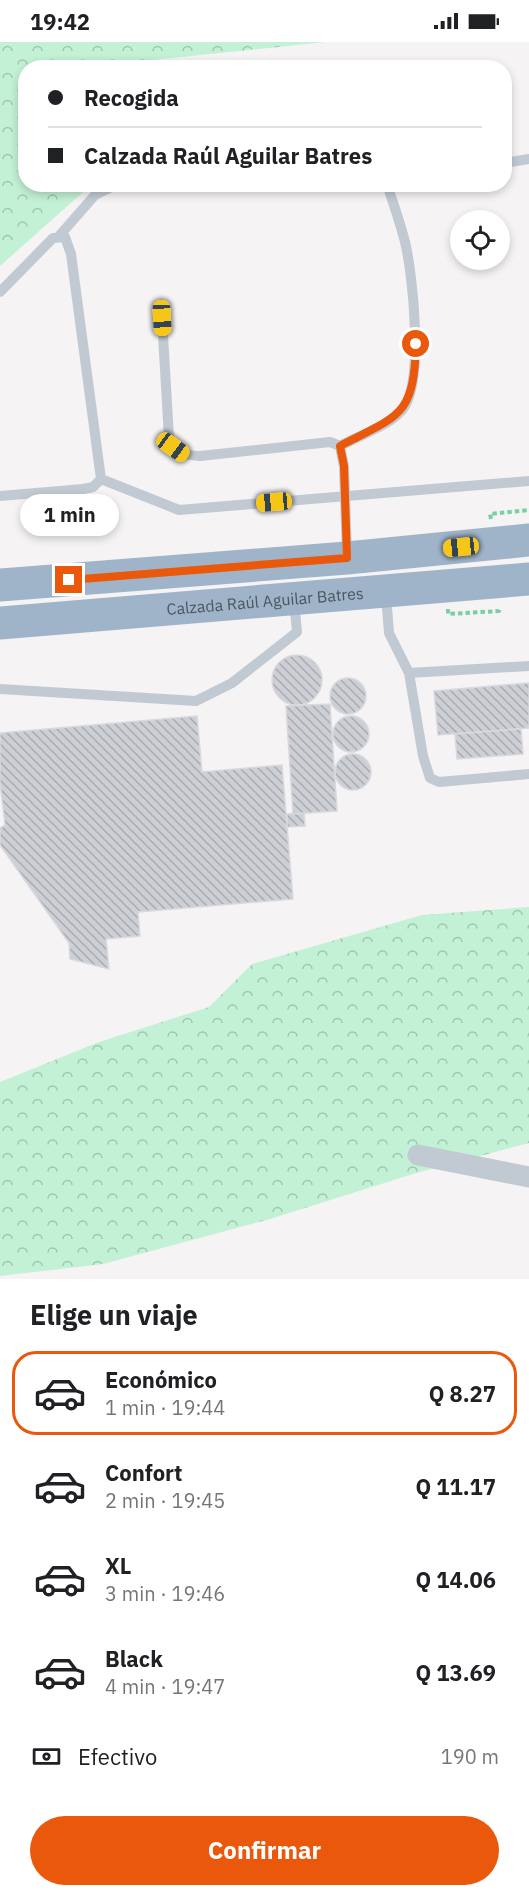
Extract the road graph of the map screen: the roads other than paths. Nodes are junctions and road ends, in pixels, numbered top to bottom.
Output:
1 (529, 159) edge
2 (512, 162) edge
3 (101, 192) edge
4 (389, 192) edge
5 (60, 235) junction
6 (0, 292) edge
7 (162, 318) dead end
8 (340, 446) junction
9 (101, 478) junction
10 (529, 481) edge
11 (0, 496) edge
12 (345, 497) junction
13 (529, 540) edge
14 (347, 558) junction
15 (529, 580) edge
16 (0, 585) edge
17 (529, 588) edge
18 (386, 591) junction
19 (294, 599) junction
20 (0, 623) edge
21 (529, 666) edge
22 (409, 673) junction
23 (0, 689) edge
24 (529, 774) edge
25 (418, 1155) dead end
26 (529, 1176) edge

1 - 2 lane
3 - 5 lane
4 - 8 lane
5 - 6 lane
5 - 9 lane
7 - 8 lane
8 - 12 lane
9 - 11 lane
9 - 12 lane
10 - 12 lane
12 - 14 lane
13 - 14 highway
14 - 16 highway
15 - 17 lane
15 - 18 highway, Calzada Raúl Aguilar Batres
18 - 19 highway, Calzada Raúl Aguilar Batres
18 - 22 lane
19 - 20 highway, Calzada Raúl Aguilar Batres
19 - 23 lane
21 - 22 lane
22 - 24 lane
25 - 26 street

